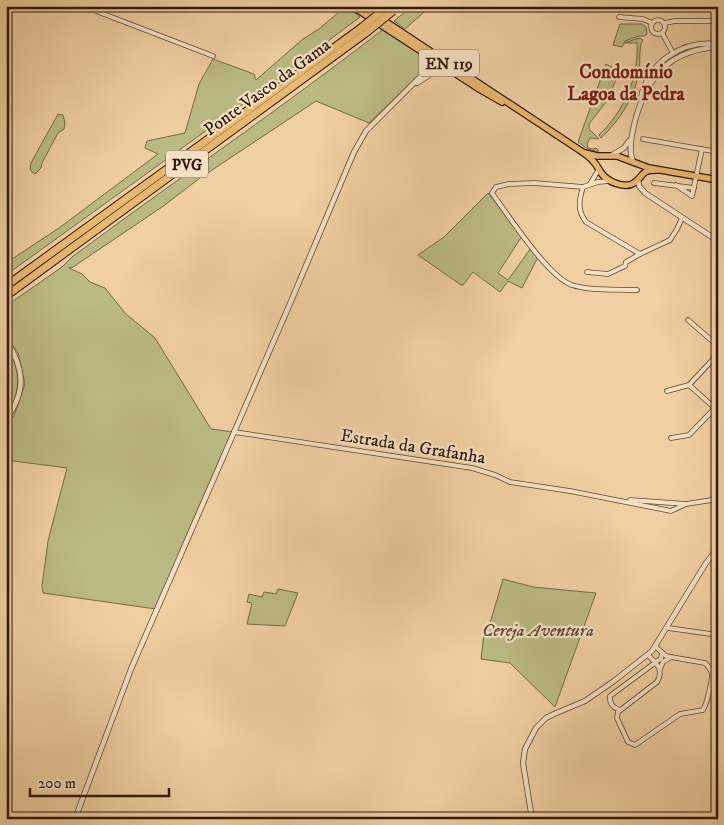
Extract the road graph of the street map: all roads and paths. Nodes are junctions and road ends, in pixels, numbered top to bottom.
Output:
1 (83, 6) edge
2 (352, 6) edge
3 (362, 6) edge
4 (392, 8) edge
5 (619, 17) dead end
6 (718, 21) edge
7 (652, 22) junction
8 (665, 24) junction
9 (364, 30) junction
10 (662, 33) junction
11 (718, 46) edge
12 (422, 52) junction
13 (433, 53) junction
14 (673, 53) junction
15 (682, 54) junction
16 (213, 56) dead end
17 (438, 63) junction
18 (666, 64) junction
19 (452, 72) junction
20 (424, 73) junction
21 (431, 73) junction
22 (480, 83) junction
23 (399, 98) junction
24 (640, 104) junction
25 (535, 120) junction
26 (632, 135) junction
27 (643, 139) dead end
28 (702, 149) junction
29 (581, 151) junction
30 (718, 152) edge
31 (612, 155) junction
32 (605, 156) junction
33 (634, 163) junction
34 (599, 169) junction
35 (657, 170) junction
36 (696, 176) junction
37 (639, 177) junction
38 (718, 180) edge
39 (611, 181) junction
40 (654, 182) dead end
41 (590, 184) junction
42 (676, 186) junction
43 (583, 187) junction
44 (694, 188) junction
45 (682, 218) junction
46 (718, 241) edge
47 (640, 254) junction
48 (587, 272) dead end
49 (6, 286) edge
50 (637, 290) dead end
51 (6, 296) edge
52 (688, 320) dead end
53 (6, 340) edge
54 (718, 346) edge
55 (718, 354) edge
56 (689, 385) junction
57 (667, 390) dead end
58 (716, 409) edge
59 (6, 419) edge
60 (234, 432) junction
61 (671, 438) dead end
62 (615, 499) junction
63 (718, 499) edge
64 (686, 504) junction
65 (718, 548) edge
66 (668, 628) junction
67 (718, 635) edge
68 (656, 647) junction
69 (662, 653) junction
70 (648, 655) junction
71 (671, 657) junction
72 (655, 662) junction
73 (660, 669) junction
74 (620, 710) junction
75 (75, 819) edge
76 (532, 819) edge

1 - 16 street
2 - 12 main road, EN 119
3 - 13 main road, EN 119
4 - 9 highway, Ponte Vasco da Gama / PVG, bridge
5 - 7 street
6 - 8 street
7 - 8 street
7 - 10 street
8 - 10 street
9 - 49 highway, Ponte Vasco da Gama / PVG
9 - 51 highway, Ponte Vasco da Gama / PVG
10 - 14 street
11 - 14 street
11 - 15 street
12 - 17 main road, EN 119
12 - 20 street
13 - 17 street
13 - 22 main road, EN 119
14 - 15 street
14 - 18 street
14 - 24 street
15 - 18 street
17 - 19 main road, EN 119
17 - 20 street
17 - 21 street
17 - 22 street
18 - 24 street
19 - 21 street
19 - 25 main road, EN 119
20 - 23 street
21 - 23 street
22 - 25 main road, EN 119
23 - 60 street
24 - 26 street
25 - 29 main road, EN 119
26 - 31 street
26 - 33 street
27 - 28 street
28 - 30 street
28 - 36 street
29 - 32 main road, EN 119
29 - 34 main road, EN 119
31 - 32 main road
31 - 33 main road
32 - 34 main road
33 - 35 main road
33 - 37 main road
34 - 39 main road
34 - 41 street
35 - 36 main road
35 - 37 main road
36 - 38 main road
36 - 44 street
37 - 39 main road
37 - 45 street
39 - 41 street
40 - 42 street
41 - 43 street
42 - 44 street
42 - 44 street
43 - 47 street
43 - 50 street
45 - 46 street
45 - 47 street
47 - 48 street
52 - 54 street
53 - 59 street
55 - 56 street
56 - 57 street
56 - 58 street
58 - 61 street
60 - 62 street, Estrada da Grafanha
60 - 75 street
62 - 64 street, Estrada da Grafanha
62 - 64 street, Estrada da Grafanha
63 - 64 street, Estrada da Grafanha
65 - 66 street
66 - 67 street
66 - 68 street
68 - 69 street
68 - 70 street
69 - 71 street
69 - 72 street
70 - 72 street
70 - 76 street
71 - 73 street
71 - 74 street
72 - 73 street
72 - 74 street
73 - 74 street

